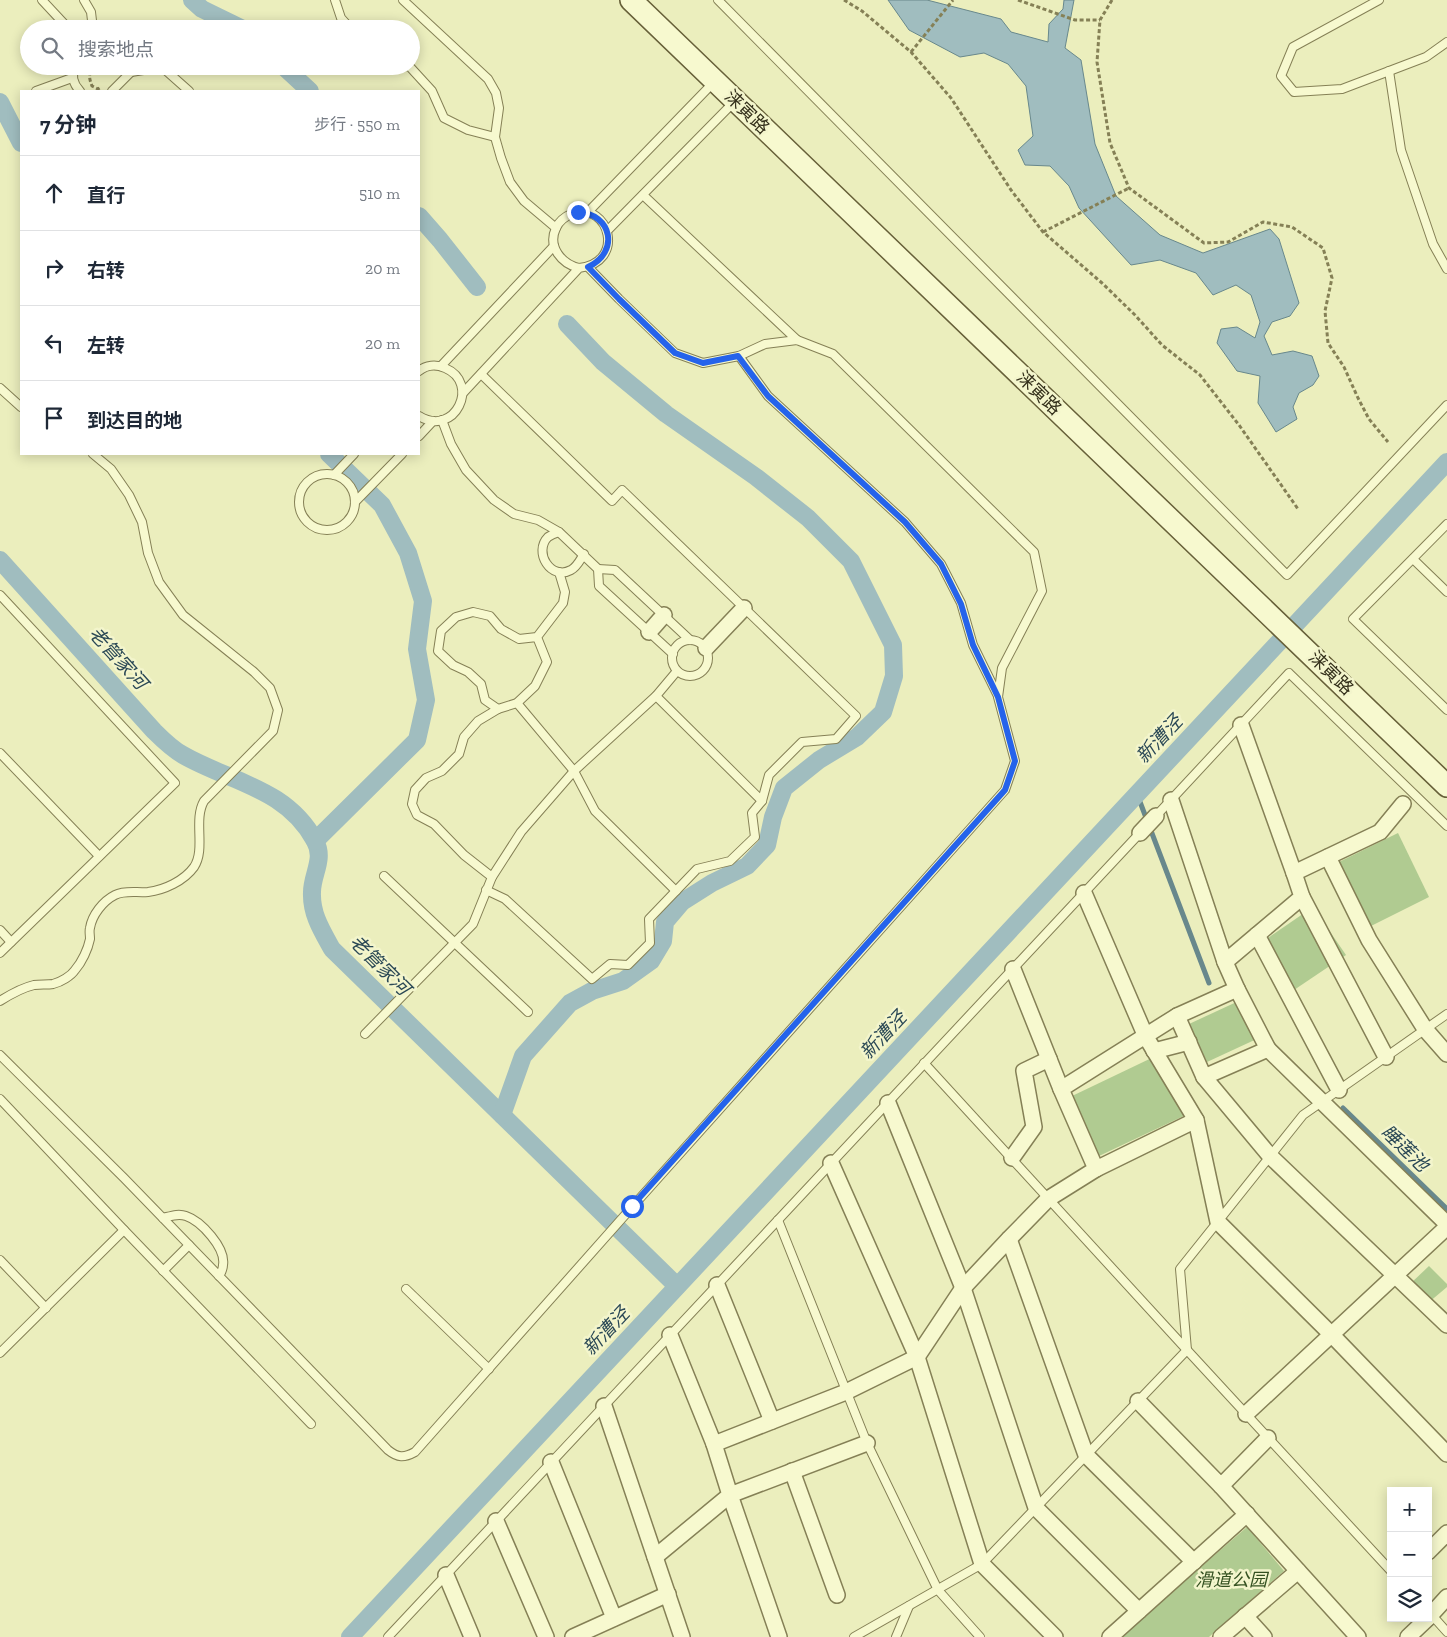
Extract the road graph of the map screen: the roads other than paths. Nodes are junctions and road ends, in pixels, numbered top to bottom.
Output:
1 (42, 0) edge
2 (84, 0) edge
3 (91, 0) edge
4 (335, 0) edge
5 (403, 0) edge
6 (631, 0) edge
7 (718, 0) edge
8 (1379, 0) edge
9 (91, 12) junction
10 (61, 20) edge
11 (92, 20) edge
12 (343, 20) edge
13 (1447, 42) edge
14 (1389, 71) junction
15 (73, 75) edge
16 (122, 75) edge
17 (171, 75) edge
18 (417, 75) edge
19 (72, 78) junction
20 (715, 81) junction
21 (109, 89) edge
22 (39, 90) edge
23 (79, 90) edge
24 (188, 90) edge
25 (736, 101) junction
26 (495, 138) junction
27 (642, 195) junction
28 (587, 212) junction
29 (556, 228) junction
30 (607, 231) junction
31 (554, 246) junction
32 (588, 267) junction
33 (580, 268) junction
34 (1447, 269) edge
35 (797, 340) junction
36 (738, 356) junction
37 (441, 366) junction
38 (420, 371) edge
39 (481, 374) junction
40 (0, 388) edge
41 (463, 394) junction
42 (20, 403) edge
43 (1447, 405) edge
44 (420, 417) edge
45 (442, 420) junction
46 (433, 421) junction
47 (420, 435) edge
48 (94, 455) edge
49 (353, 455) edge
50 (401, 455) edge
51 (334, 475) junction
52 (355, 502) junction
53 (1447, 524) edge
54 (559, 532) junction
55 (584, 554) junction
56 (1413, 559) junction
57 (598, 569) junction
58 (559, 572) junction
59 (1447, 592) edge
60 (0, 595) edge
61 (744, 608) junction
62 (664, 615) junction
63 (649, 632) junction
64 (537, 637) junction
65 (690, 640) junction
66 (706, 648) junction
67 (673, 654) junction
68 (677, 671) junction
69 (656, 696) junction
70 (998, 697) junction
71 (516, 703) junction
72 (498, 709) junction
73 (1447, 710) edge
74 (1241, 725) junction
75 (0, 753) edge
76 (574, 771) junction
77 (1447, 786) edge
78 (1171, 800) junction
79 (762, 801) junction
80 (1403, 804) dead end
81 (1447, 826) edge
82 (99, 856) junction
83 (1328, 857) junction
84 (1294, 873) junction
85 (384, 876) dead end
86 (492, 877) junction
87 (486, 890) junction
88 (676, 892) junction
89 (1084, 893) junction
90 (1302, 897) junction
91 (0, 930) edge
92 (1257, 935) junction
93 (11, 942) junction
94 (455, 943) junction
95 (0, 953) edge
96 (1225, 962) junction
97 (1013, 969) junction
98 (1237, 989) junction
99 (0, 1001) edge
100 (528, 1012) dead end
101 (1447, 1014) edge
102 (1177, 1016) junction
103 (1425, 1030) junction
104 (365, 1034) dead end
105 (1146, 1037) junction
106 (1189, 1042) junction
107 (1268, 1049) junction
108 (1154, 1051) junction
109 (1447, 1054) edge
110 (0, 1055) edge
111 (1386, 1057) junction
112 (1049, 1058) junction
113 (924, 1063) junction
114 (1204, 1077) junction
115 (1061, 1089) junction
116 (1339, 1090) junction
117 (0, 1099) edge
118 (888, 1102) junction
119 (1322, 1102) junction
120 (1196, 1120) junction
121 (1270, 1156) junction
122 (1012, 1158) junction
123 (831, 1163) junction
124 (1096, 1169) junction
125 (1048, 1199) junction
126 (163, 1218) junction
127 (778, 1220) junction
128 (1218, 1222) junction
129 (1447, 1226) edge
130 (124, 1230) junction
131 (1009, 1240) junction
132 (189, 1246) junction
133 (0, 1260) edge
134 (163, 1271) junction
135 (219, 1276) junction
136 (1395, 1276) junction
137 (718, 1285) junction
138 (963, 1288) junction
139 (406, 1289) dead end
140 (46, 1308) junction
141 (1447, 1325) edge
142 (1332, 1335) junction
143 (670, 1336) junction
144 (1187, 1350) junction
145 (0, 1353) edge
146 (917, 1357) junction
147 (489, 1369) junction
148 (846, 1392) junction
149 (1138, 1401) junction
150 (604, 1406) junction
151 (1246, 1414) junction
152 (772, 1420) junction
153 (311, 1424) dead end
154 (1268, 1438) junction
155 (866, 1443) junction
156 (714, 1444) junction
157 (1447, 1454) edge
158 (1086, 1455) junction
159 (551, 1462) junction
160 (792, 1471) junction
161 (1221, 1486) junction
162 (730, 1495) junction
163 (1036, 1508) junction
164 (1247, 1514) junction
165 (496, 1521) junction
166 (1447, 1532) edge
167 (1432, 1548) edge
168 (655, 1557) junction
169 (1194, 1562) junction
170 (982, 1564) junction
171 (1387, 1567) edge
172 (1298, 1571) junction
173 (446, 1575) junction
174 (938, 1590) junction
175 (668, 1594) junction
176 (837, 1595) dead end
177 (1447, 1597) edge
178 (909, 1606) junction
179 (1139, 1611) junction
180 (1432, 1613) edge
181 (1245, 1616) junction
182 (614, 1618) junction
183 (1432, 1619) edge
184 (1423, 1622) edge
185 (1447, 1632) edge
186 (388, 1637) edge
187 (472, 1637) edge
188 (546, 1637) edge
189 (573, 1637) edge
190 (682, 1637) edge
191 (779, 1637) edge
192 (854, 1637) edge
193 (896, 1637) edge
194 (980, 1637) edge
195 (1056, 1637) edge
196 (1110, 1637) edge
197 (1221, 1637) edge
198 (1264, 1637) edge
199 (1358, 1637) edge
200 (1408, 1637) edge

1 - 10 lane
2 - 9 lane
3 - 9 lane
4 - 12 lane
5 - 26 lane
6 - 20 street, 涞寅路
7 - 43 lane
8 - 14 lane
9 - 11 lane
13 - 14 lane
14 - 34 lane
15 - 19 lane
16 - 21 lane
17 - 24 lane
18 - 26 lane
19 - 22 lane
19 - 23 lane
20 - 25 street, 涞寅路
20 - 28 lane
25 - 27 lane
25 - 77 street, 涞寅路
26 - 29 lane
27 - 30 lane
27 - 35 lane
28 - 29 lane
28 - 30 lane
29 - 31 lane
30 - 32 lane
31 - 33 lane
31 - 37 lane
32 - 33 lane
32 - 36 lane
33 - 39 lane
35 - 36 lane
35 - 70 lane
36 - 70 lane
37 - 38 lane
37 - 41 lane
39 - 41 lane
39 - 61 lane
40 - 42 lane
41 - 45 lane
44 - 46 lane
45 - 46 lane
45 - 54 lane
46 - 47 lane
48 - 99 lane
49 - 51 lane
50 - 52 lane
51 - 52 lane
51 - 52 lane
53 - 56 lane
54 - 55 lane
54 - 58 lane
55 - 57 lane
55 - 58 lane
56 - 59 lane
56 - 73 lane
57 - 62 lane
57 - 63 lane
58 - 64 lane
60 - 82 lane
61 - 66 street
61 - 79 lane
62 - 63 street
62 - 65 lane
63 - 67 lane
64 - 71 lane
64 - 72 lane
65 - 66 lane
65 - 67 lane
66 - 68 lane
67 - 68 lane
68 - 69 lane
69 - 76 lane
69 - 79 lane
70 - 147 lane
71 - 72 lane
71 - 76 lane
72 - 86 lane
74 - 78 lane
74 - 81 lane
74 - 84 street
75 - 82 lane
76 - 86 lane
76 - 88 lane
78 - 89 lane
78 - 96 street
79 - 88 lane
80 - 83 street
82 - 93 lane
83 - 84 street
83 - 103 street
84 - 90 street
85 - 94 lane
86 - 87 lane
87 - 88 lane
87 - 94 lane
89 - 97 lane
89 - 105 street
90 - 92 street
90 - 111 street
91 - 93 lane
92 - 96 street
92 - 116 street
93 - 95 lane
94 - 100 lane
94 - 104 lane
96 - 98 street
97 - 112 street
97 - 113 lane
98 - 102 street
98 - 107 street
101 - 103 lane
102 - 105 street
102 - 106 street
103 - 109 street
103 - 111 lane
105 - 108 street
105 - 115 street
106 - 108 street
106 - 114 street
107 - 114 street
107 - 119 street
108 - 120 street
110 - 126 lane
111 - 116 lane
112 - 115 street
112 - 122 street
113 - 118 lane
113 - 122 lane
114 - 121 street
115 - 124 street
116 - 119 lane
117 - 130 lane
118 - 123 lane
118 - 138 street
119 - 121 lane
119 - 129 street
120 - 124 street
120 - 128 street
121 - 128 lane
121 - 136 street
122 - 125 lane
123 - 127 lane
123 - 146 street
124 - 125 street
125 - 131 street
125 - 144 lane
126 - 132 lane
126 - 135 lane
127 - 137 lane
127 - 148 lane
128 - 142 street
128 - 144 lane
129 - 136 street
130 - 134 lane
130 - 140 lane
131 - 138 street
131 - 158 street
132 - 134 lane
132 - 135 lane
133 - 140 lane
134 - 153 lane
135 - 147 lane
136 - 141 street
136 - 142 street
137 - 143 lane
137 - 152 street
138 - 146 street
138 - 163 street
139 - 147 lane
140 - 145 lane
142 - 151 street
142 - 157 street
143 - 150 lane
143 - 156 street
144 - 149 lane
144 - 151 lane
146 - 148 street
146 - 170 street
148 - 152 street
148 - 155 lane
149 - 158 lane
149 - 161 street
150 - 159 lane
150 - 168 street
151 - 154 lane
152 - 156 street
154 - 161 street
154 - 171 lane
155 - 160 street
155 - 174 lane
156 - 162 street
158 - 163 lane
158 - 169 street
159 - 165 lane
159 - 182 street
160 - 162 street
160 - 176 street
161 - 164 street
162 - 168 street
162 - 191 street
163 - 170 lane
163 - 179 street
164 - 169 street
164 - 172 street
165 - 173 lane
165 - 188 street
166 - 167 street
168 - 175 street
169 - 179 street
170 - 174 lane
170 - 195 street
172 - 181 street
172 - 199 street
173 - 186 lane
173 - 187 street
174 - 178 lane
174 - 194 lane
175 - 182 street
175 - 190 street
177 - 180 street
178 - 192 lane
178 - 193 lane
179 - 196 street
181 - 197 street
181 - 198 street
182 - 189 street
183 - 185 lane
184 - 200 street

